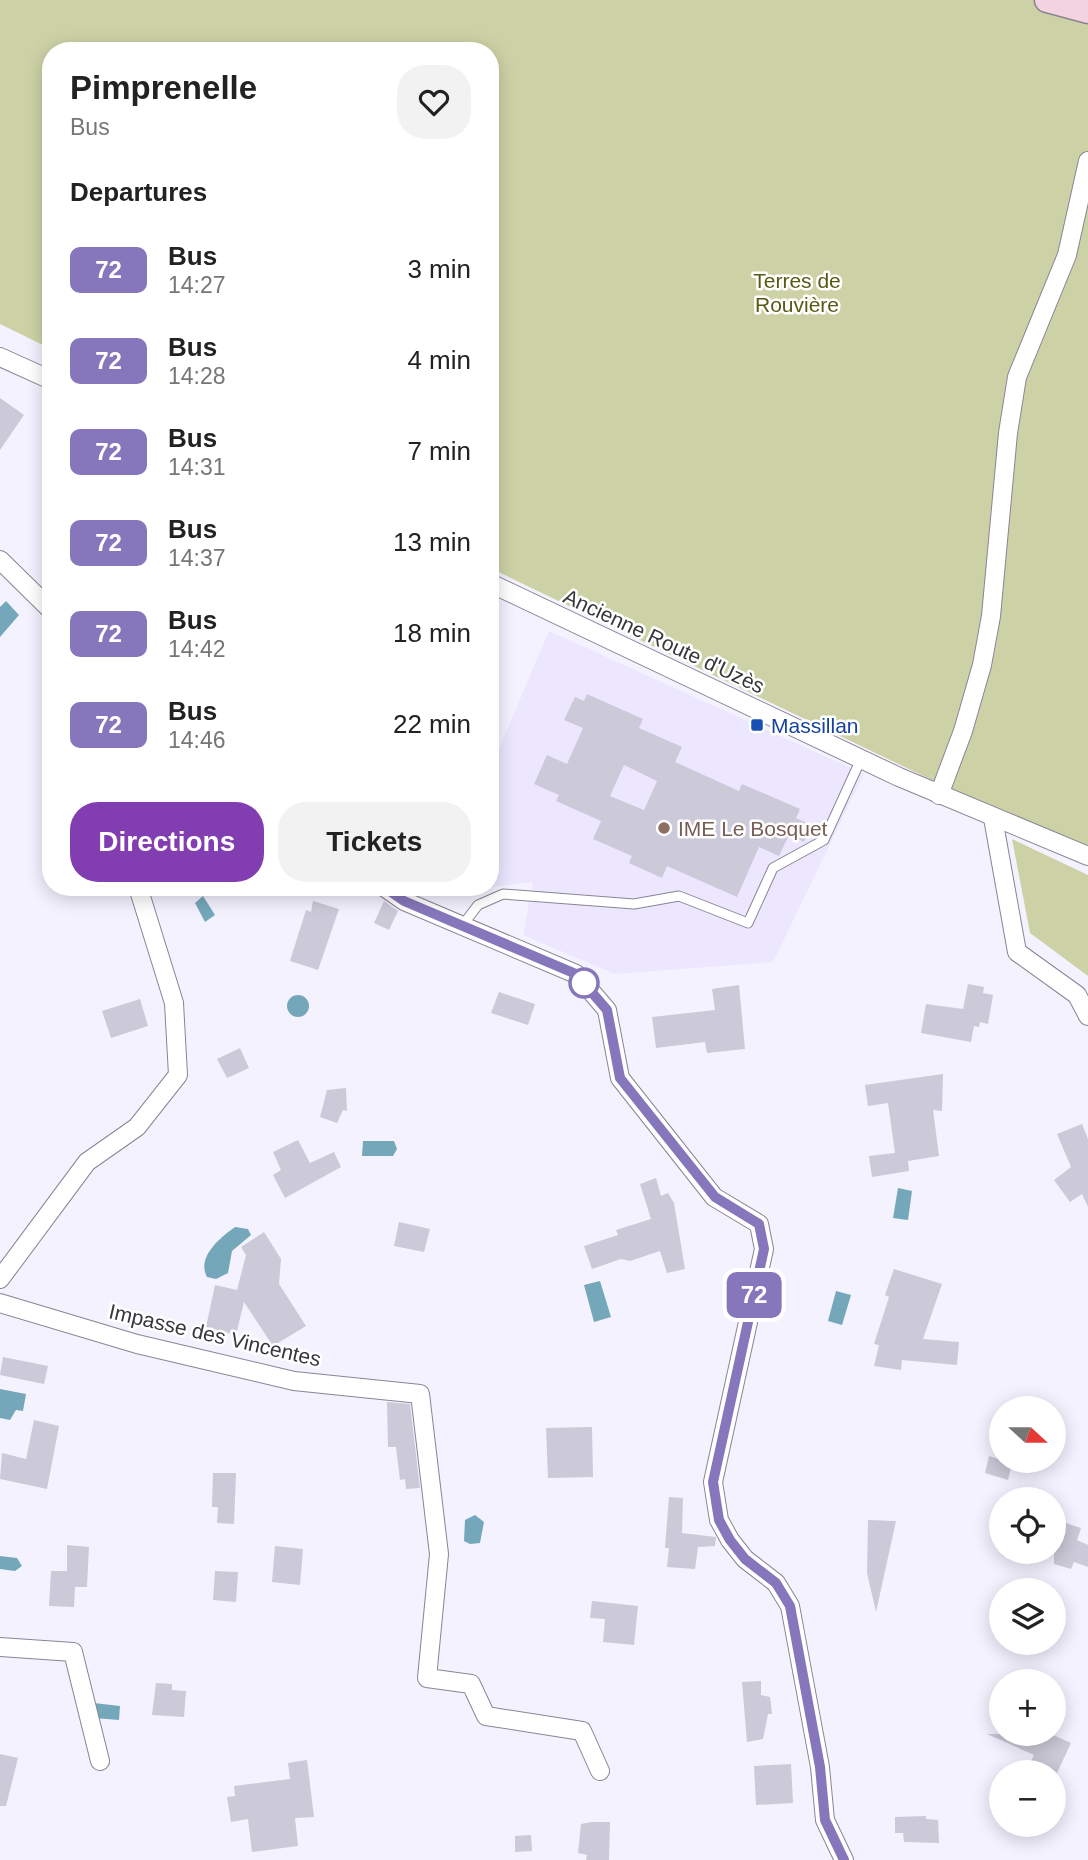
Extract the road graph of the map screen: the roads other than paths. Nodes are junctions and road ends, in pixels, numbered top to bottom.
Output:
1 (1046, 0) edge
2 (1088, 11) edge
3 (1088, 161) edge
4 (1080, 239) edge
5 (0, 357) edge
6 (42, 376) edge
7 (0, 559) edge
8 (499, 587) edge
9 (42, 601) edge
10 (861, 759) junction
11 (939, 795) junction
12 (993, 818) junction
13 (1088, 856) edge
14 (141, 896) edge
15 (397, 896) edge
16 (498, 896) edge
17 (499, 896) edge
18 (463, 926) junction
19 (1088, 1016) edge
20 (0, 1279) edge
21 (0, 1303) edge
22 (0, 1647) edge
23 (100, 1761) dead end
24 (600, 1771) dead end
25 (844, 1860) edge

1 - 2 main road
3 - 4 street
4 - 11 street
5 - 6 street
7 - 9 street
8 - 10 street, Ancienne Route d'Uzès
10 - 11 street, Ancienne Route d'Uzès
10 - 17 lane
11 - 12 street, Ancienne Route d'Uzès
12 - 13 street, Ancienne Route d'Uzès
12 - 19 street
14 - 20 street
15 - 18 street
16 - 18 lane
18 - 25 street
21 - 24 street, Impasse des Vincentes
22 - 23 street

